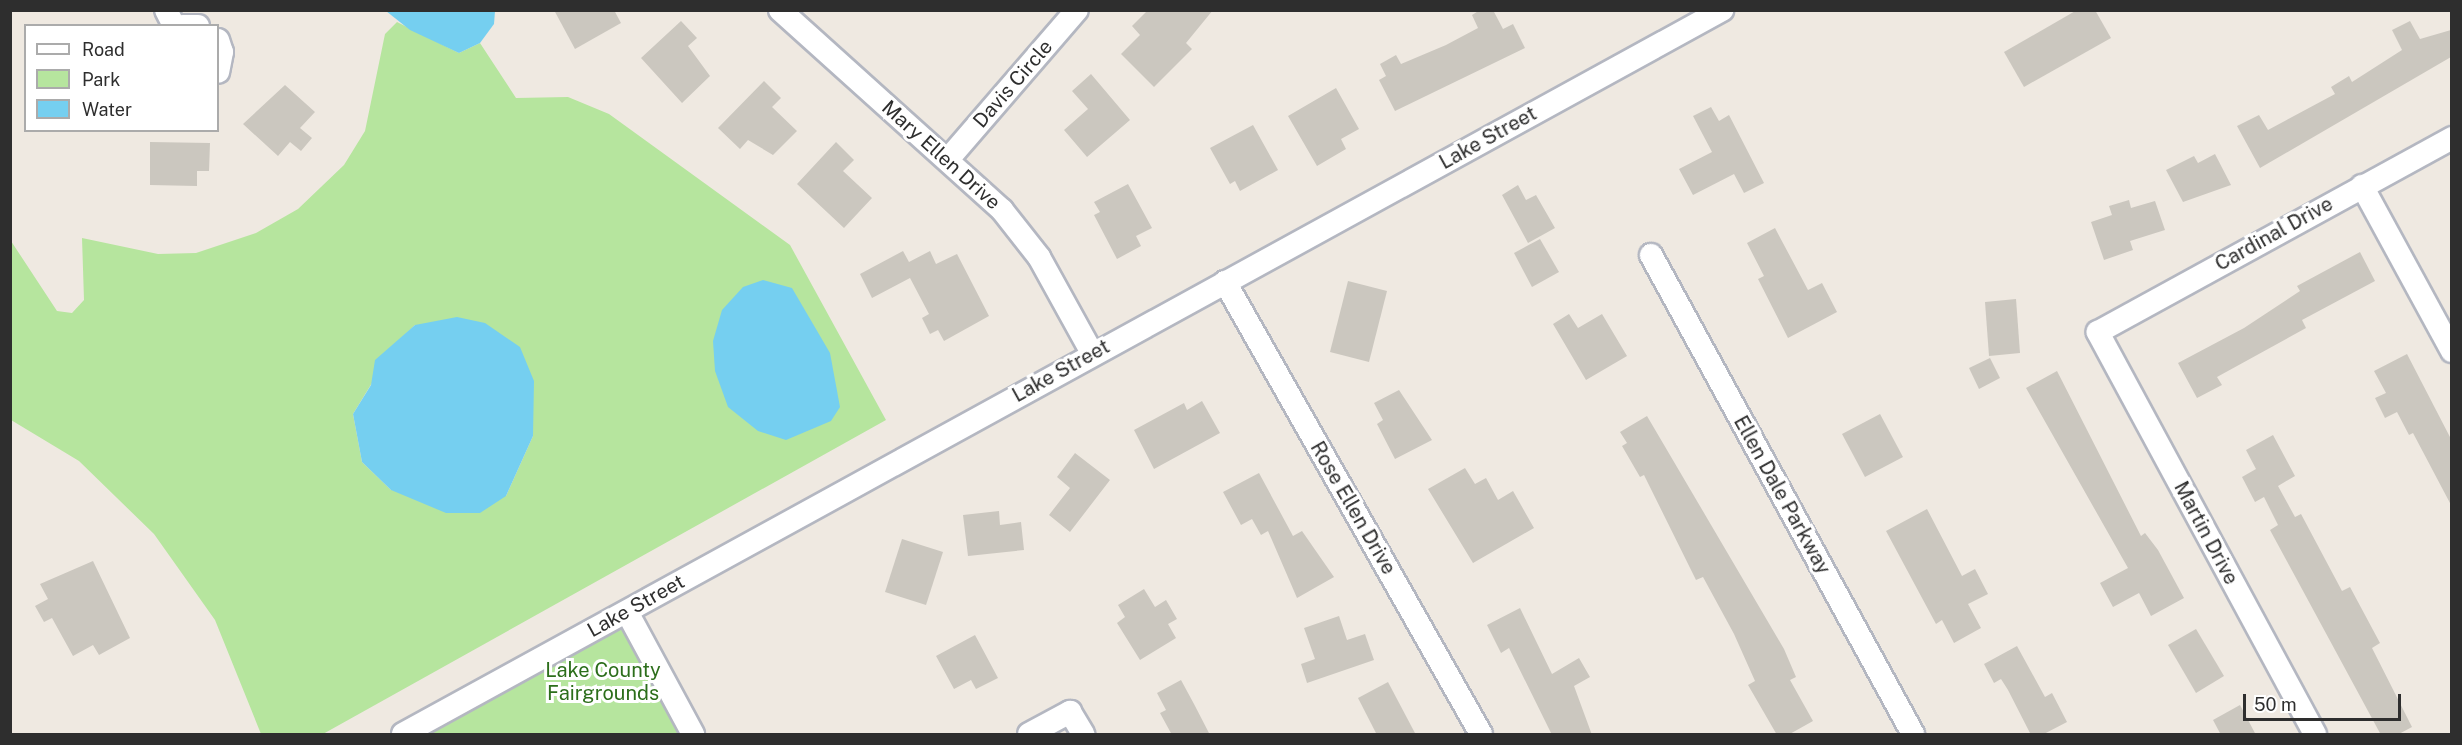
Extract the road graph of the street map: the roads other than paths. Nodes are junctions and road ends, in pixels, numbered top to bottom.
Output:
1 (166, 10) edge
2 (780, 10) edge
3 (1077, 10) edge
4 (1722, 10) edge
5 (173, 24) edge
6 (219, 43) edge
7 (219, 67) edge
8 (2451, 138) edge
9 (950, 157) junction
10 (2362, 186) junction
11 (1651, 255) dead end
12 (1225, 282) junction
13 (2098, 333) joint
14 (2451, 351) edge
15 (1092, 353) junction
16 (627, 612) junction
17 (403, 735) edge
18 (693, 735) edge
19 (1029, 735) edge
20 (1083, 735) edge
21 (1481, 735) edge
22 (1913, 735) edge
23 (2315, 735) edge

1 - 5 street
2 - 9 street, Mary Ellen Drive
3 - 9 street, Davis Circle
4 - 12 street, Lake Street
6 - 7 street
8 - 10 street, Cardinal Drive
9 - 15 street, Mary Ellen Drive
10 - 13 street, Cardinal Drive
10 - 14 street
11 - 22 street, Ellen Dale Parkway
12 - 15 street, Lake Street
12 - 21 street, Rose Ellen Drive
13 - 23 street, Martin Drive
15 - 16 street, Lake Street
16 - 17 street, Lake Street
16 - 18 street
19 - 20 street

